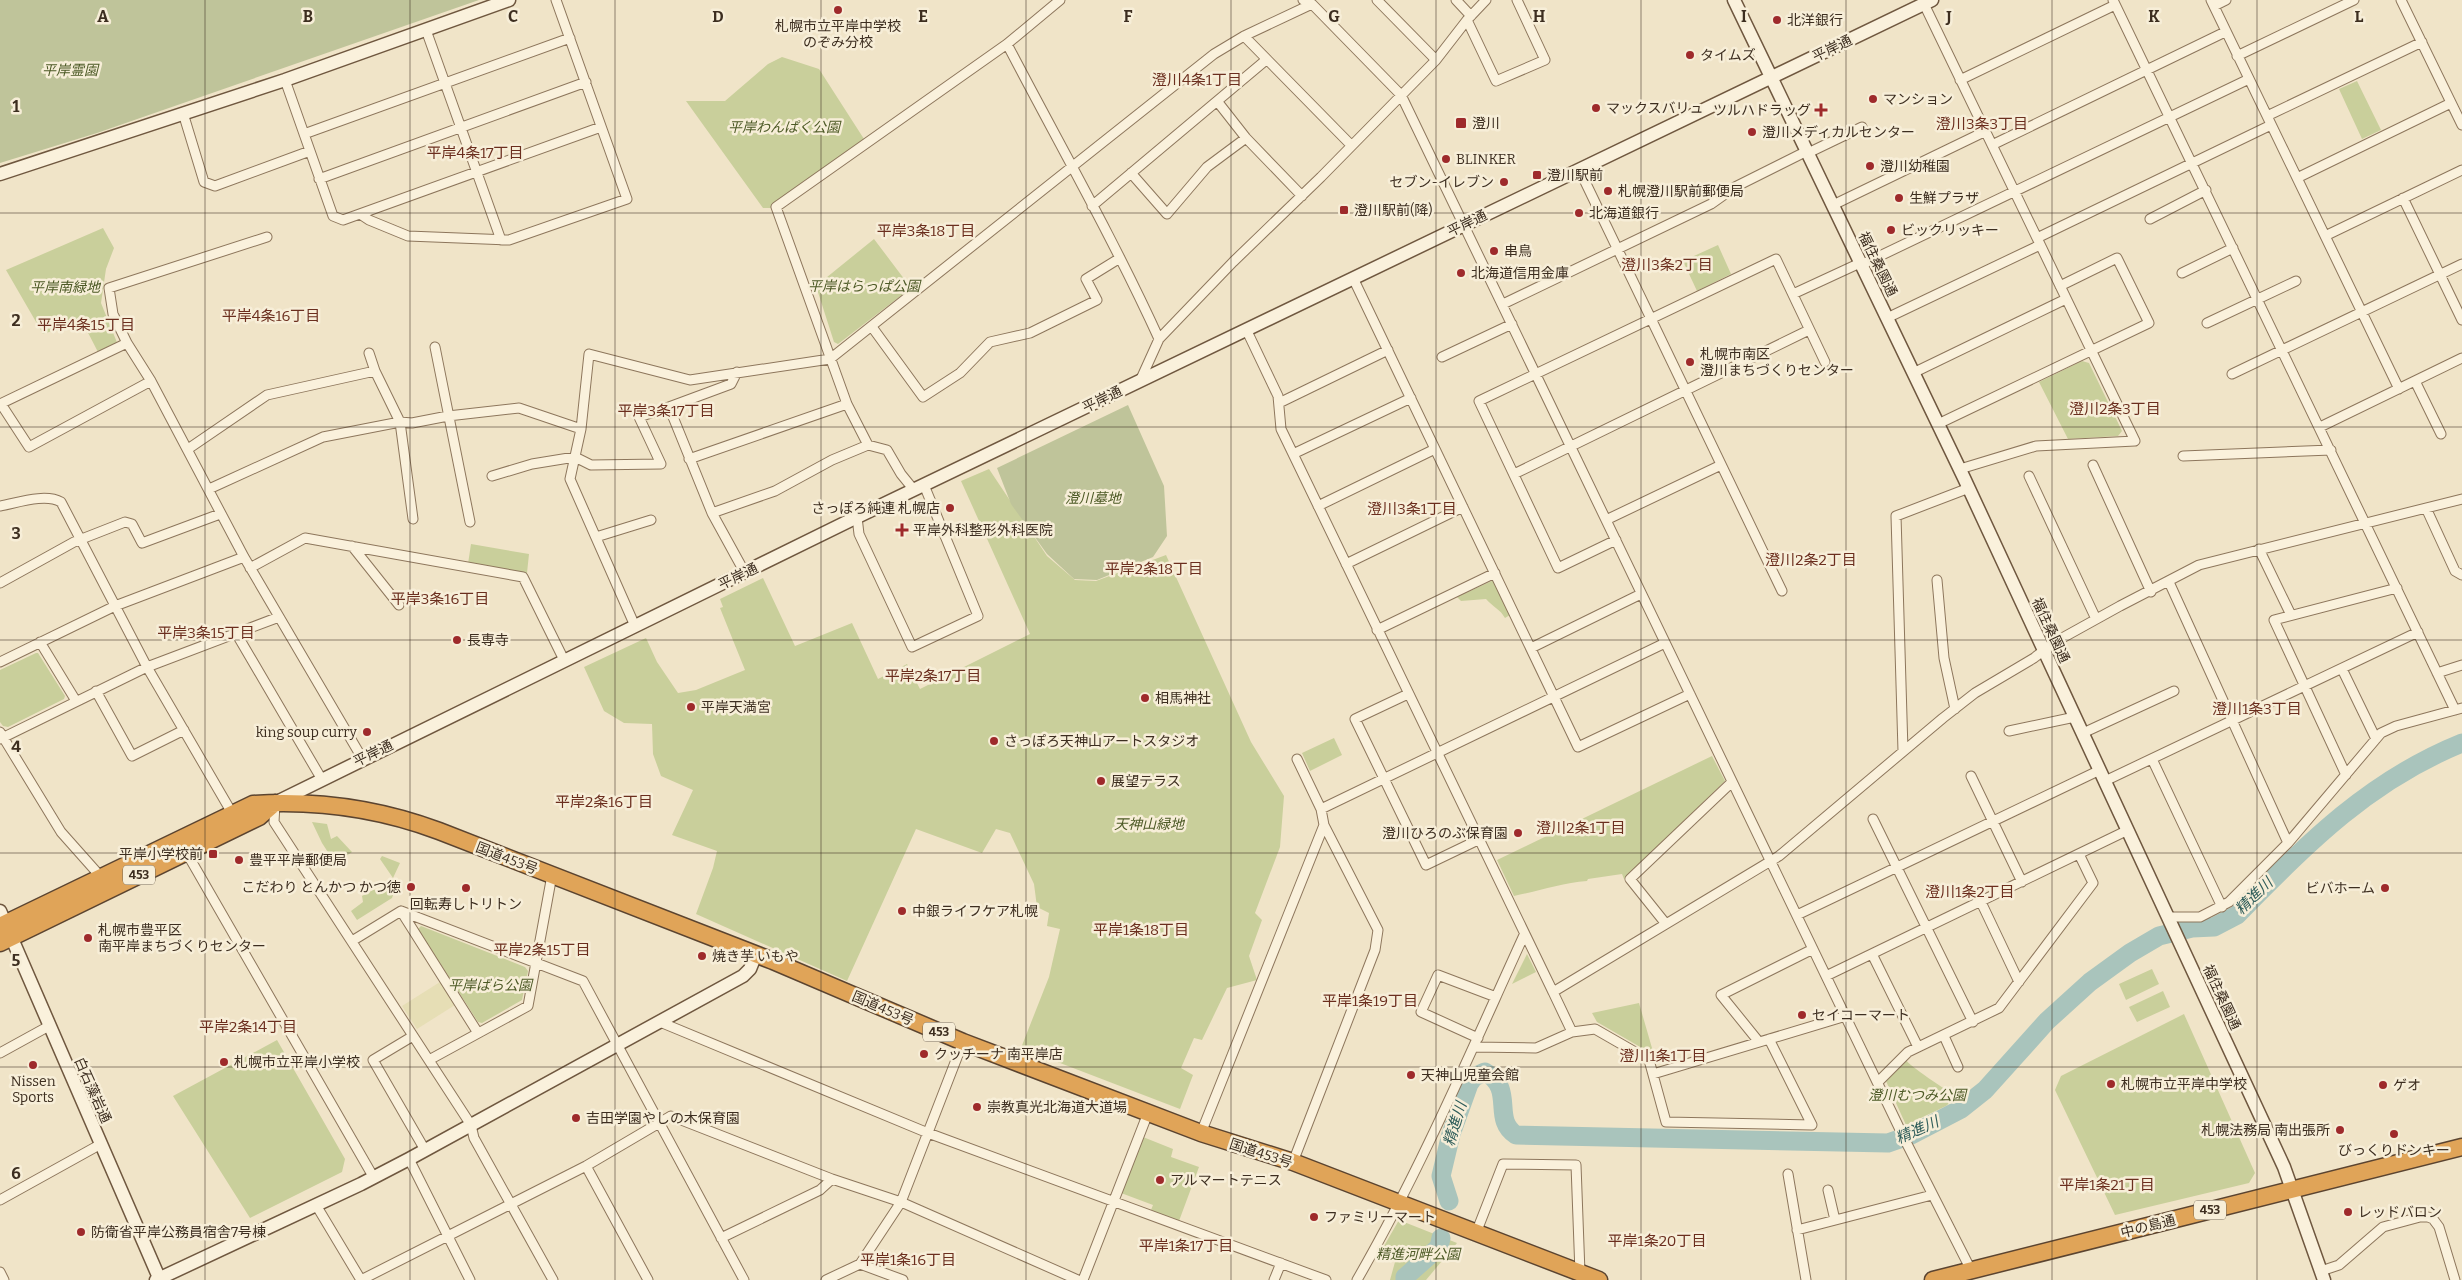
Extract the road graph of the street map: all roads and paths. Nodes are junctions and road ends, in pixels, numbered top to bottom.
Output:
1 (510, 0) edge
2 (556, 0) edge
3 (1060, 0) edge
4 (1303, 0) edge
5 (1378, 0) edge
6 (1456, 0) edge
7 (1486, 0) edge
8 (1517, 0) edge
9 (1734, 0) edge
10 (2226, 0) edge
11 (2354, 0) edge
12 (2402, 0) edge
13 (2114, 2) edge
14 (1920, 3) edge
15 (2212, 3) edge
16 (1312, 4) junction
17 (1469, 18) junction
18 (426, 30) junction
19 (2225, 32) junction
20 (1244, 36) junction
21 (570, 38) junction
22 (2422, 42) junction
23 (1007, 44) junction
24 (2237, 56) junction
25 (1266, 60) junction
26 (1436, 60) junction
27 (2147, 70) junction
28 (1771, 77) junction
29 (2249, 79) junction
30 (285, 80) junction
31 (1960, 80) junction
32 (586, 82) junction
33 (445, 83) junction
34 (1400, 94) junction
35 (1217, 101) junction
36 (2452, 103) junction
37 (183, 114) junction
38 (2170, 117) junction
39 (2269, 121) junction
40 (460, 126) junction
41 (2462, 126) edge
42 (601, 127) junction
43 (1862, 127) dead end
44 (1986, 131) junction
45 (304, 134) junction
46 (1246, 138) junction
47 (1351, 145) junction
48 (1992, 145) junction
49 (310, 151) junction
50 (1807, 152) junction
51 (2192, 163) junction
52 (1072, 169) junction
53 (1579, 169) junction
54 (476, 170) junction
55 (2462, 170) edge
56 (1131, 173) junction
57 (0, 174) edge
58 (2297, 178) junction
59 (319, 179) junction
60 (2206, 190) junction
61 (2014, 191) junction
62 (1302, 196) junction
63 (2403, 198) junction
64 (1833, 205) junction
65 (1092, 206) junction
66 (360, 214) junction
67 (2150, 219) dead end
68 (1464, 225) junction
69 (2325, 236) junction
70 (266, 237) dead end
71 (501, 240) junction
72 (2039, 242) junction
73 (2233, 248) junction
74 (1617, 249) junction
75 (1120, 258) junction
76 (1861, 264) junction
77 (2462, 264) edge
78 (2182, 273) dead end
79 (2440, 274) junction
80 (1353, 278) junction
81 (2296, 281) dead end
82 (2060, 286) junction
83 (1793, 294) junction
84 (2066, 299) junction
85 (2258, 299) junction
86 (1503, 304) junction
87 (2362, 312) junction
88 (1887, 318) junction
89 (1651, 319) junction
90 (2462, 320) edge
91 (2207, 323) dead end
92 (1512, 324) junction
93 (872, 327) junction
94 (1246, 329) junction
95 (1809, 330) junction
96 (1159, 339) junction
97 (127, 344) junction
98 (435, 347) dead end
99 (1388, 350) junction
100 (2283, 350) junction
101 (2091, 351) junction
102 (369, 353) dead end
103 (1442, 357) dead end
104 (2462, 358) edge
105 (830, 359) junction
106 (1825, 362) dead end
107 (375, 371) junction
108 (737, 372) junction
109 (1913, 372) junction
110 (1536, 374) junction
111 (2232, 374) dead end
112 (151, 381) junction
113 (1140, 381) junction
114 (2415, 381) junction
115 (2399, 389) junction
116 (1685, 390) junction
117 (1411, 398) junction
118 (1279, 403) junction
119 (1, 404) edge
120 (847, 404) junction
121 (669, 407) junction
122 (448, 416) junction
123 (400, 422) junction
124 (1938, 424) junction
125 (2320, 427) junction
126 (581, 429) junction
127 (2441, 434) dead end
128 (868, 445) junction
129 (1571, 447) junction
130 (188, 449) junction
131 (1435, 449) junction
132 (2331, 450) junction
133 (1293, 454) junction
134 (2183, 456) dead end
135 (575, 457) junction
136 (689, 459) junction
137 (1721, 465) junction
138 (2093, 465) dead end
139 (1960, 469) junction
140 (1514, 474) junction
141 (492, 476) dead end
142 (2029, 476) dead end
143 (919, 487) junction
144 (1969, 488) junction
145 (209, 490) junction
146 (2462, 499) edge
147 (0, 506) edge
148 (1318, 506) junction
149 (1463, 507) junction
150 (2426, 508) junction
151 (712, 513) junction
152 (220, 514) junction
153 (857, 518) junction
154 (414, 520) dead end
155 (651, 520) dead end
156 (1606, 520) junction
157 (470, 522) dead end
158 (2366, 523) junction
159 (596, 537) junction
160 (81, 539) junction
161 (1616, 540) junction
162 (352, 546) junction
163 (2259, 549) junction
164 (244, 557) junction
165 (1346, 564) junction
166 (250, 568) junction
167 (744, 573) junction
168 (1495, 573) junction
169 (2462, 575) edge
170 (1937, 580) dead end
171 (2169, 582) junction
172 (0, 583) edge
173 (2397, 588) junction
174 (1782, 592) dead end
175 (2151, 592) junction
176 (1641, 594) junction
177 (115, 606) junction
178 (399, 606) dead end
179 (2291, 615) junction
180 (279, 617) junction
181 (2096, 619) junction
182 (636, 626) junction
183 (1377, 630) junction
184 (2418, 632) junction
185 (236, 633) junction
186 (40, 642) junction
187 (1665, 643) junction
188 (1531, 648) junction
189 (2044, 650) junction
190 (564, 660) junction
191 (0, 662) edge
192 (2462, 665) edge
193 (147, 667) junction
194 (2342, 669) junction
195 (2438, 673) junction
196 (2305, 687) junction
197 (96, 691) junction
198 (2174, 691) dead end
199 (1408, 694) junction
200 (1690, 694) junction
201 (1554, 697) junction
202 (76, 701) junction
203 (1955, 709) junction
204 (2458, 709) edge
205 (2075, 717) junction
206 (2233, 722) junction
207 (184, 730) junction
208 (2009, 731) dead end
209 (2083, 733) junction
210 (1, 736) edge
211 (2376, 739) junction
212 (1903, 751) junction
213 (1436, 753) junction
214 (362, 758) junction
215 (1297, 759) dead end
216 (2152, 759) junction
217 (2346, 775) junction
218 (1971, 776) dead end
219 (2102, 776) junction
220 (320, 778) junction
221 (1385, 778) junction
222 (1732, 782) junction
223 (275, 802) junction
224 (1320, 809) junction
225 (232, 813) junction
226 (1874, 819) dead end
227 (1993, 822) junction
228 (1324, 825) junction
229 (2128, 830) junction
230 (1478, 840) junction
231 (2288, 842) junction
232 (183, 846) junction
233 (2079, 854) junction
234 (1771, 861) junction
235 (1897, 868) junction
236 (552, 876) junction
237 (101, 877) junction
238 (2022, 882) junction
239 (1981, 902) junction
240 (2222, 906) junction
241 (401, 911) junction
242 (1797, 915) junction
243 (1666, 924) junction
244 (2173, 927) junction
245 (3, 928) edge
246 (1926, 928) junction
247 (1524, 935) junction
248 (352, 942) junction
249 (1813, 949) junction
250 (756, 954) junction
251 (1872, 954) junction
252 (536, 964) junction
253 (1826, 976) junction
254 (2019, 982) junction
255 (1553, 992) junction
256 (1496, 997) junction
257 (1846, 1016) junction
258 (660, 1022) junction
259 (1973, 1022) junction
260 (49, 1026) junction
261 (1572, 1032) junction
262 (478, 1033) junction
263 (413, 1036) junction
264 (1944, 1036) junction
265 (1478, 1038) junction
266 (1769, 1039) junction
267 (963, 1042) junction
268 (1759, 1042) junction
269 (618, 1045) junction
270 (1474, 1047) junction
271 (1918, 1047) junction
272 (0, 1054) edge
273 (429, 1060) junction
274 (1958, 1067) dead end
275 (1653, 1074) junction
276 (1878, 1082) junction
277 (1148, 1113) junction
278 (660, 1124) junction
279 (471, 1125) junction
280 (928, 1133) junction
281 (1201, 1133) junction
282 (101, 1144) junction
283 (2462, 1147) edge
284 (425, 1150) junction
285 (409, 1159) junction
286 (1293, 1162) junction
287 (586, 1166) junction
288 (1788, 1174) dead end
289 (374, 1178) junction
290 (832, 1179) junction
291 (1828, 1190) dead end
292 (2292, 1190) junction
293 (1932, 1195) junction
294 (0, 1200) edge
295 (901, 1202) junction
296 (1112, 1203) junction
297 (1399, 1203) junction
298 (316, 1205) junction
299 (512, 1205) junction
300 (1835, 1220) junction
301 (1797, 1230) junction
302 (1476, 1233) junction
303 (448, 1237) junction
304 (721, 1238) junction
305 (1281, 1263) junction
306 (860, 1264) junction
307 (0, 1272) edge
308 (1580, 1273) junction
309 (1961, 1275) edge
310 (2322, 1276) edge
311 (159, 1279) edge
312 (4, 1280) edge
313 (470, 1280) edge
314 (553, 1280) edge
315 (648, 1280) edge
316 (744, 1280) edge
317 (826, 1280) edge
318 (903, 1280) edge
319 (1078, 1280) edge
320 (1083, 1280) edge
321 (1274, 1280) edge
322 (1326, 1280) edge
323 (1357, 1280) edge
324 (1599, 1280) edge
325 (1806, 1280) edge
326 (1933, 1280) edge
327 (2455, 1280) edge

1 - 18 street
2 - 21 street
3 - 23 street
4 - 16 street
5 - 26 street
6 - 17 street
7 - 17 street
8 - 17 street
9 - 28 street, 福住桑園通
10 - 15 street
11 - 24 street
12 - 22 street
13 - 27 street
13 - 31 street
14 - 28 street, 平岸通
14 - 31 street
15 - 19 street
16 - 20 street
16 - 34 street
17 - 26 street
18 - 30 street
18 - 33 street
19 - 24 street
19 - 27 street
20 - 25 street
20 - 52 street
21 - 32 street
21 - 33 street
22 - 36 street
22 - 39 street
23 - 52 street
23 - 105 street
24 - 29 street
25 - 35 street
25 - 47 street
26 - 34 street
27 - 38 street
27 - 48 street
28 - 50 street, 福住桑園通
28 - 53 street, 平岸通
29 - 38 street
29 - 39 street
30 - 37 street
30 - 45 street
31 - 44 street
32 - 40 street
32 - 42 street
33 - 40 street
33 - 45 street
34 - 47 street
34 - 68 street
35 - 46 street
35 - 56 street
36 - 41 street
36 - 58 street
37 - 49 street
37 - 57 street
38 - 51 street
38 - 61 street
39 - 51 street
39 - 58 street
40 - 54 street
40 - 59 street
42 - 54 street
42 - 71 street
43 - 50 street
44 - 48 street
44 - 64 street
45 - 49 street
46 - 56 street
46 - 62 street
47 - 62 street
48 - 61 street
49 - 59 street
50 - 64 street, 福住桑園通
50 - 74 street
51 - 60 street
51 - 72 street
52 - 65 street
52 - 93 street
53 - 68 street, 平岸通
53 - 74 street
54 - 66 street
54 - 71 street
55 - 63 street
56 - 65 street
58 - 69 street
59 - 66 street
60 - 67 street
60 - 73 street
61 - 72 street
61 - 76 street
62 - 96 street
63 - 69 street
63 - 79 street
64 - 76 street, 福住桑園通
65 - 75 street
66 - 71 street
68 - 80 street, 平岸通
68 - 86 street
69 - 87 street
70 - 97 street
72 - 82 street
72 - 88 street
73 - 78 street
73 - 85 street
74 - 86 street
74 - 89 street
75 - 93 street
75 - 96 street
76 - 83 street
76 - 88 street, 福住桑園通
77 - 79 street
79 - 87 street
79 - 90 street
80 - 94 street, 平岸通
80 - 99 street
81 - 85 street
82 - 84 street
82 - 101 street
83 - 89 street
83 - 95 street
84 - 101 street
84 - 109 street
85 - 91 street
85 - 100 street
86 - 92 street
87 - 100 street
87 - 115 street
88 - 109 street, 福住桑園通
89 - 110 street
89 - 116 street
92 - 103 street
92 - 110 street
93 - 105 street
94 - 113 street, 平岸通
94 - 118 street
95 - 106 street
95 - 116 street
96 - 113 street
97 - 112 street
97 - 119 street
98 - 122 street
99 - 117 street
99 - 118 street
100 - 111 street
100 - 125 street
101 - 124 street
101 - 139 street
102 - 107 street
104 - 114 street
105 - 108 street
105 - 120 street
107 - 123 street
107 - 130 street
108 - 121 street
108 - 126 street
109 - 124 street, 福住桑園通
110 - 129 street
110 - 140 street
112 - 119 street
112 - 130 street
113 - 143 street, 平岸通
114 - 115 street
114 - 127 street
115 - 125 street
116 - 129 street
116 - 137 street
117 - 131 street
117 - 133 street
118 - 133 street
120 - 128 street
120 - 136 street
121 - 135 street
121 - 136 street
122 - 123 street
122 - 126 street
122 - 157 street
123 - 145 street
123 - 154 street
124 - 139 street, 福住桑園通
125 - 132 street
126 - 135 street
128 - 143 street
128 - 151 street
129 - 140 street
129 - 156 street
130 - 145 street
131 - 148 street
131 - 149 street
132 - 134 street
132 - 158 street
133 - 148 street
135 - 141 street
135 - 159 street
136 - 151 street
137 - 156 street
137 - 174 street
138 - 175 street
139 - 144 street, 福住桑園通
140 - 161 street
142 - 181 street
143 - 153 street, 平岸通
143 - 153 street
144 - 189 street, 福住桑園通
144 - 212 street
145 - 152 street
146 - 150 street
147 - 160 street
148 - 165 street
149 - 165 street
149 - 168 street
150 - 158 street
150 - 169 street
151 - 167 street
152 - 160 street
152 - 164 street
153 - 167 street, 平岸通
155 - 159 street
156 - 161 street
158 - 163 street
158 - 173 street
159 - 182 street
160 - 172 street
160 - 177 street
161 - 176 street
162 - 166 street
162 - 178 street
162 - 190 street
163 - 171 street
163 - 179 street
164 - 166 street
164 - 177 street
165 - 183 street
166 - 180 street
167 - 182 street, 平岸通
168 - 183 street
168 - 188 street
170 - 203 street
171 - 175 street
171 - 206 street
173 - 179 street
173 - 184 street
175 - 181 street
176 - 187 street
176 - 188 street
177 - 186 street
177 - 193 street
179 - 196 street
180 - 185 street
180 - 214 street
181 - 189 street
182 - 190 street, 平岸通
183 - 199 street
184 - 194 street
184 - 195 street
185 - 193 street
185 - 220 street
186 - 191 street
186 - 202 street
187 - 200 street
187 - 201 street
188 - 201 street
189 - 203 street
189 - 205 street, 福住桑園通
190 - 214 street, 平岸通
192 - 195 street
193 - 197 street
193 - 207 street
194 - 196 street
194 - 211 street
195 - 204 street
196 - 206 street
196 - 217 street
197 - 202 street
197 - 207 street
198 - 209 street
199 - 213 street
199 - 221 street
200 - 201 street
200 - 222 street
201 - 213 street
202 - 210 street
203 - 212 street
204 - 211 street
205 - 208 street
205 - 209 street, 福住桑園通
206 - 216 street
206 - 231 street
207 - 225 street
209 - 219 street, 福住桑園通
210 - 237 street
211 - 217 street
212 - 234 street
213 - 221 street
213 - 230 street
214 - 220 street, 平岸通
215 - 224 street
216 - 219 street
216 - 240 street
217 - 231 street
218 - 227 street
219 - 227 street
219 - 229 street, 福住桑園通
220 - 223 street, 平岸通
221 - 224 street
221 - 230 street
222 - 234 street
222 - 243 street
223 - 225 highway, 平岸通 / 453
223 - 232 highway, 平岸通 / 453
223 - 236 highway, 国道453号 / 453
223 - 248 street
224 - 228 street
225 - 232 highway, 平岸通 / 453
226 - 235 street
227 - 235 street
227 - 238 street
228 - 281 street
228 - 286 street
229 - 233 street
229 - 244 street, 福住桑園通
230 - 247 street
231 - 240 street
232 - 237 highway, 平岸通 / 453
232 - 245 highway, 平岸通 / 453
232 - 289 street
233 - 238 street
233 - 254 street
234 - 242 street
234 - 243 street
235 - 242 street
235 - 246 street
236 - 250 highway, 国道453号 / 453
236 - 252 street
237 - 245 highway, 平岸通 / 453
238 - 239 street
239 - 246 street
239 - 254 street
240 - 244 street
241 - 248 street
241 - 252 street
241 - 262 street
242 - 249 street
243 - 255 street
244 - 292 street, 福住桑園通
245 - 260 street, 白石藻岩通
246 - 251 street
246 - 259 street
247 - 255 street
247 - 256 street
248 - 263 street
249 - 253 street
249 - 268 street
250 - 258 street
250 - 267 highway, 国道453号 / 453
251 - 253 street
251 - 271 street
252 - 262 street
252 - 269 street
253 - 257 street
254 - 259 street
255 - 261 street
256 - 265 street
256 - 265 street
257 - 266 street
257 - 276 street
258 - 269 street
258 - 280 street
259 - 264 street
260 - 272 street
260 - 282 street, 白石藻岩通
261 - 270 street
261 - 275 street
262 - 273 street
263 - 273 street
263 - 284 street
264 - 271 street
264 - 274 street
265 - 270 street
266 - 268 street
266 - 275 street
267 - 277 highway, 国道453号 / 453
267 - 280 street
268 - 275 street
269 - 278 street
269 - 279 street
270 - 297 street
271 - 276 street
273 - 279 street
276 - 293 street
277 - 281 highway, 国道453号 / 453
277 - 296 street
278 - 287 street
278 - 290 street
278 - 304 street
279 - 284 street
279 - 299 street
280 - 295 street
280 - 296 street
281 - 286 highway, 国道453号 / 453
282 - 294 street
282 - 311 street, 白石藻岩通
283 - 292 highway, 中の島通 / 453
284 - 285 street
285 - 289 street
285 - 303 street
286 - 297 highway, 国道453号 / 453
287 - 299 street
287 - 315 street
288 - 301 street
289 - 298 street
290 - 295 street
290 - 304 street
291 - 300 street
292 - 309 highway, 中の島通 / 453
292 - 310 street, 福住桑園通
293 - 300 street
293 - 309 street
295 - 306 street
295 - 319 street
296 - 305 street
296 - 320 street
297 - 302 highway, 国道453号 / 453
297 - 323 street
298 - 303 street
298 - 311 street
299 - 303 street
299 - 314 street
300 - 301 street
301 - 325 street
302 - 308 highway, 国道453号 / 453
302 - 308 street
303 - 313 street
304 - 316 street
305 - 321 street
305 - 322 street
306 - 317 street
306 - 318 street
307 - 312 street
308 - 324 highway, 国道453号 / 453
309 - 326 highway, 453
310 - 327 street

